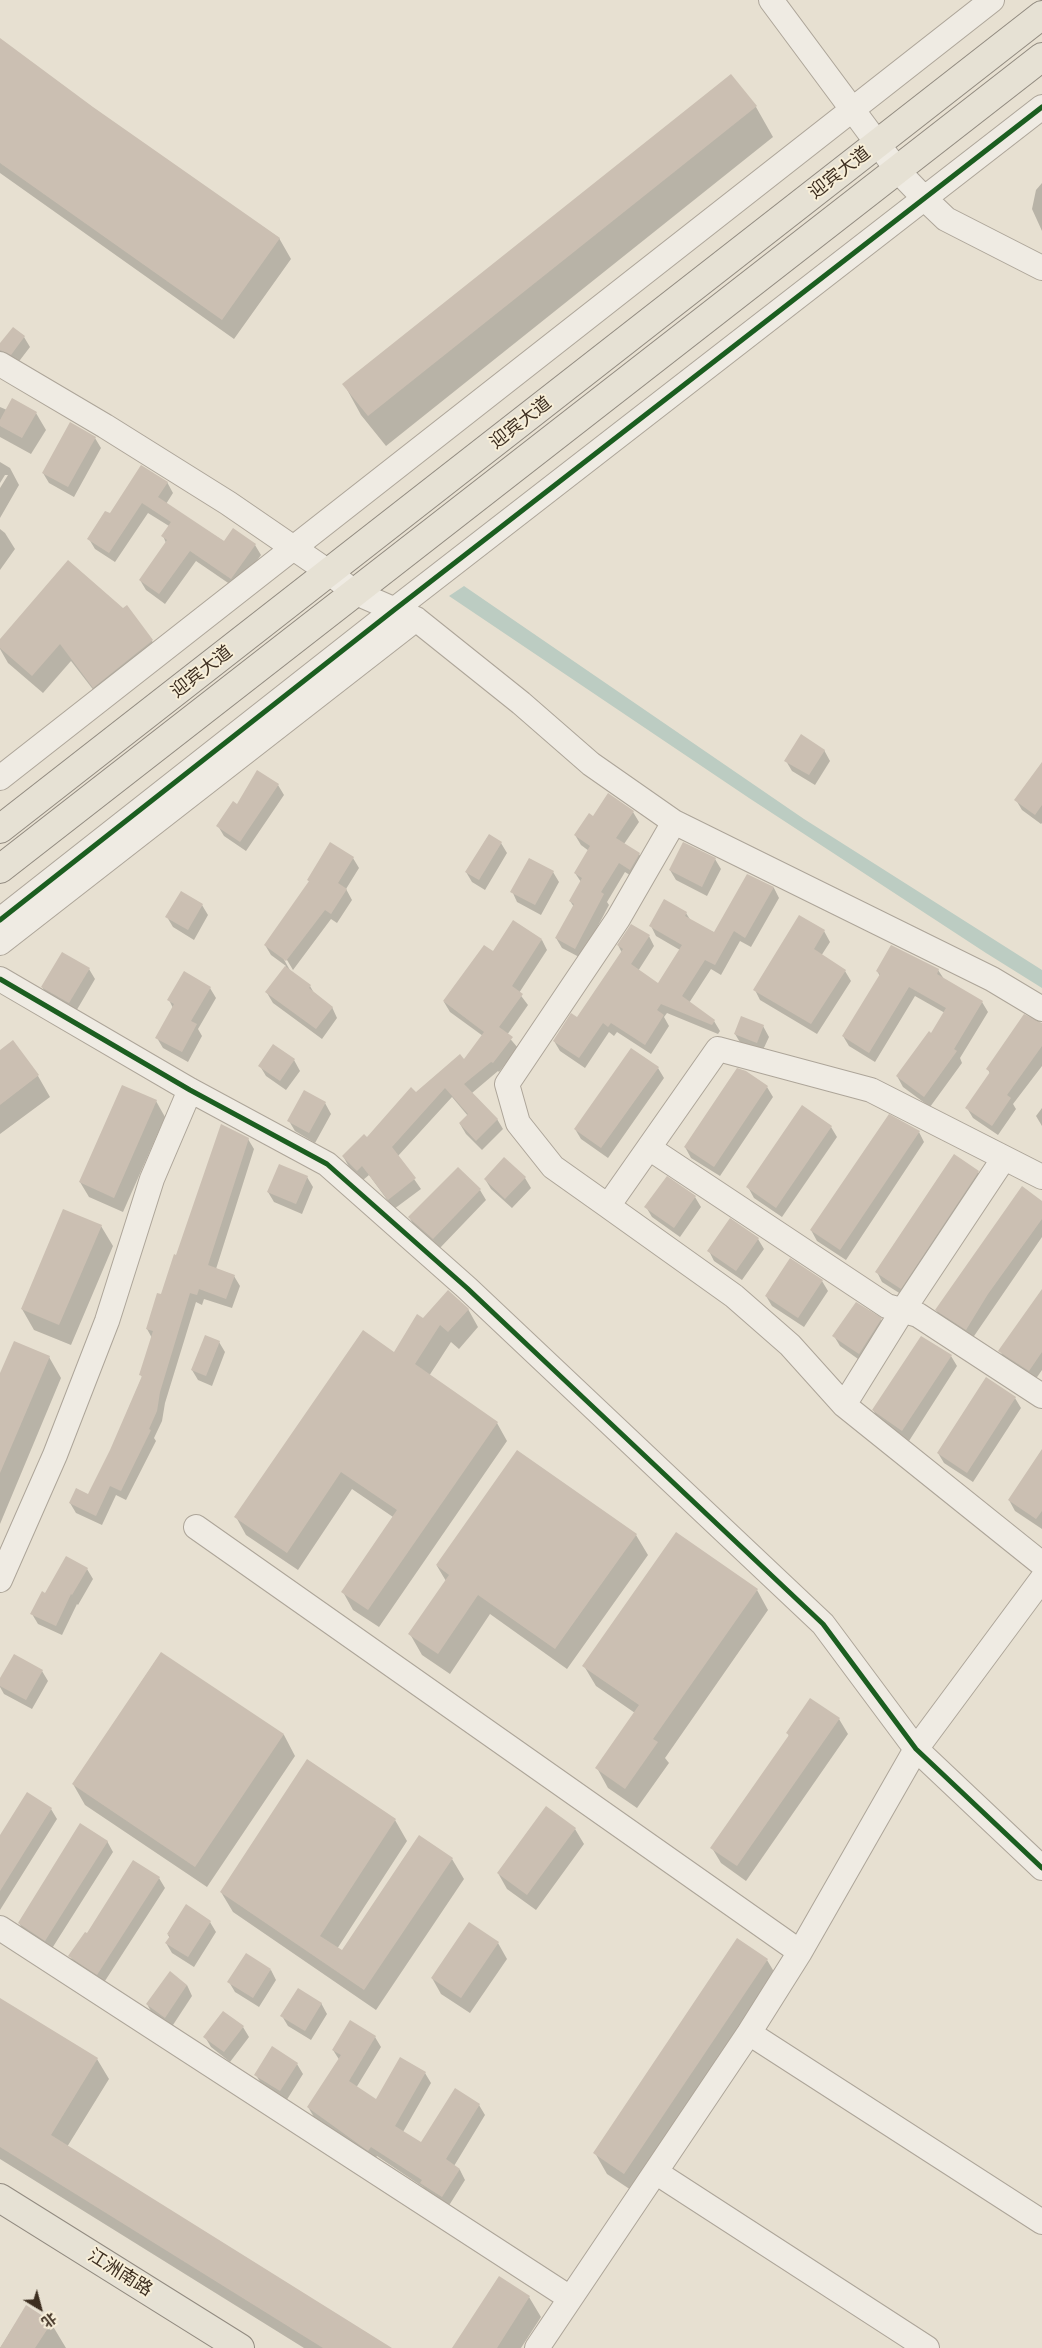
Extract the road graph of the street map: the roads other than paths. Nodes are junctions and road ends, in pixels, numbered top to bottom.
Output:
1 (771, 0) edge
2 (992, 0) edge
3 (1042, 15) edge
4 (1042, 57) edge
5 (1042, 107) edge
6 (852, 110) junction
7 (878, 144) junction
8 (898, 170) junction
9 (924, 198) junction
10 (1042, 268) edge
11 (0, 364) edge
12 (292, 548) junction
13 (330, 573) junction
14 (354, 592) junction
15 (394, 610) junction
16 (416, 619) junction
17 (0, 778) edge
18 (674, 822) junction
19 (0, 829) edge
20 (0, 869) edge
21 (0, 920) edge
22 (0, 942) edge
23 (0, 979) edge
24 (1042, 1009) edge
25 (190, 1090) junction
26 (649, 1148) junction
27 (1004, 1158) junction
28 (1042, 1177) edge
29 (608, 1206) junction
30 (903, 1310) junction
31 (1042, 1396) edge
32 (844, 1404) junction
33 (196, 1526) dead end
34 (1042, 1564) edge
35 (1042, 1579) edge
36 (0, 1580) edge
37 (916, 1749) junction
38 (1042, 1868) edge
39 (0, 1928) edge
40 (800, 1952) junction
41 (749, 2033) junction
42 (657, 2173) junction
43 (0, 2198) edge
44 (1042, 2222) edge
45 (570, 2298) junction
46 (240, 2348) edge
47 (538, 2348) edge
48 (927, 2348) edge

1 - 6 street
2 - 6 street
3 - 7 main road, 迎宾大道
4 - 8 main road, 迎宾大道
5 - 9 street
6 - 7 street
6 - 12 street
7 - 8 street
7 - 13 main road, 迎宾大道
8 - 9 street
8 - 14 main road, 迎宾大道
9 - 10 street
9 - 15 street
11 - 12 street
12 - 13 street
12 - 17 street
13 - 14 street
13 - 19 main road, 迎宾大道
14 - 15 street
14 - 20 main road, 迎宾大道
15 - 16 street
15 - 21 street
16 - 18 street
16 - 22 street
18 - 24 street
18 - 29 street
23 - 25 street
25 - 36 street
25 - 37 street
26 - 27 street
26 - 29 street
26 - 30 street
27 - 28 street
27 - 30 street
29 - 32 street
30 - 31 street
30 - 32 street
32 - 34 street
33 - 40 street
35 - 37 street
37 - 38 street
37 - 40 street
39 - 45 street
40 - 41 street
41 - 42 street
41 - 44 street
42 - 45 street
42 - 48 street
43 - 46 main road, 江洲南路
45 - 47 street

